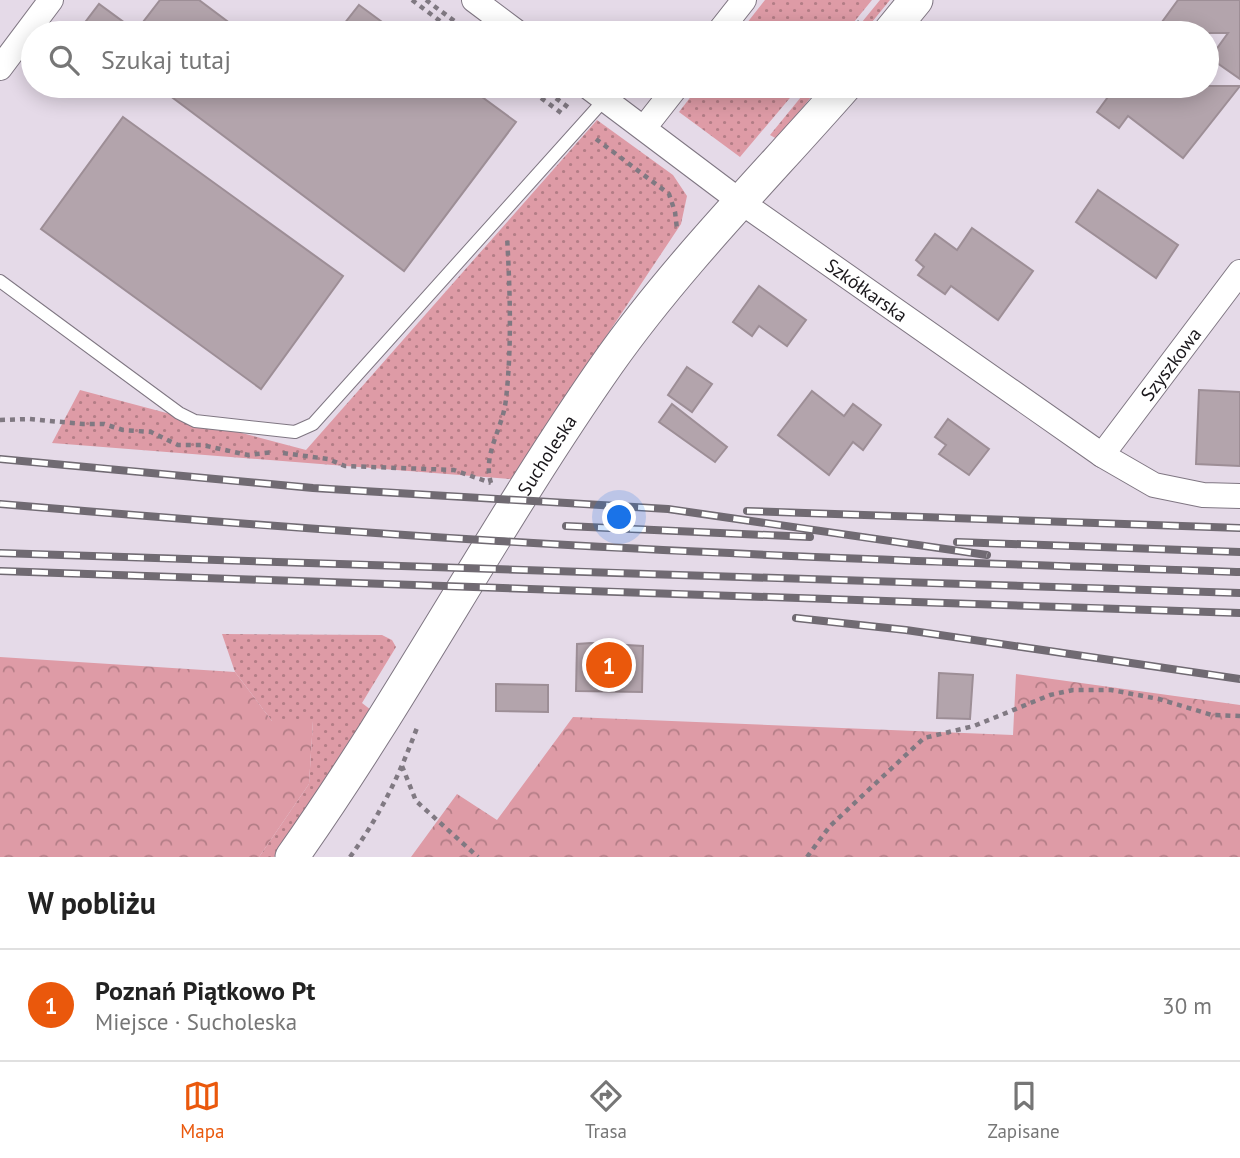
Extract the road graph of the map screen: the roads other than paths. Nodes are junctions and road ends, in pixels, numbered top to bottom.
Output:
1 (51, 0) edge
2 (474, 0) edge
3 (744, 0) edge
4 (916, 0) edge
5 (35, 21) edge
6 (502, 21) edge
7 (727, 21) edge
8 (899, 21) edge
9 (21, 40) edge
10 (0, 68) edge
11 (592, 98) edge
12 (603, 98) edge
13 (668, 98) edge
14 (834, 98) edge
15 (644, 128) junction
16 (741, 202) junction
17 (1240, 272) edge
18 (0, 281) edge
19 (1102, 455) junction
20 (1240, 496) edge
21 (292, 857) edge

1 - 5 street
2 - 6 street
3 - 7 street
4 - 8 street
9 - 10 street
11 - 18 lane
12 - 15 street, Szkółkarska
13 - 15 street
14 - 16 street, Sucholeska
15 - 16 street, Szkółkarska
16 - 19 street, Szkółkarska
16 - 21 street, Sucholeska
17 - 19 street, Szyszkowa
19 - 20 street, Szkółkarska

